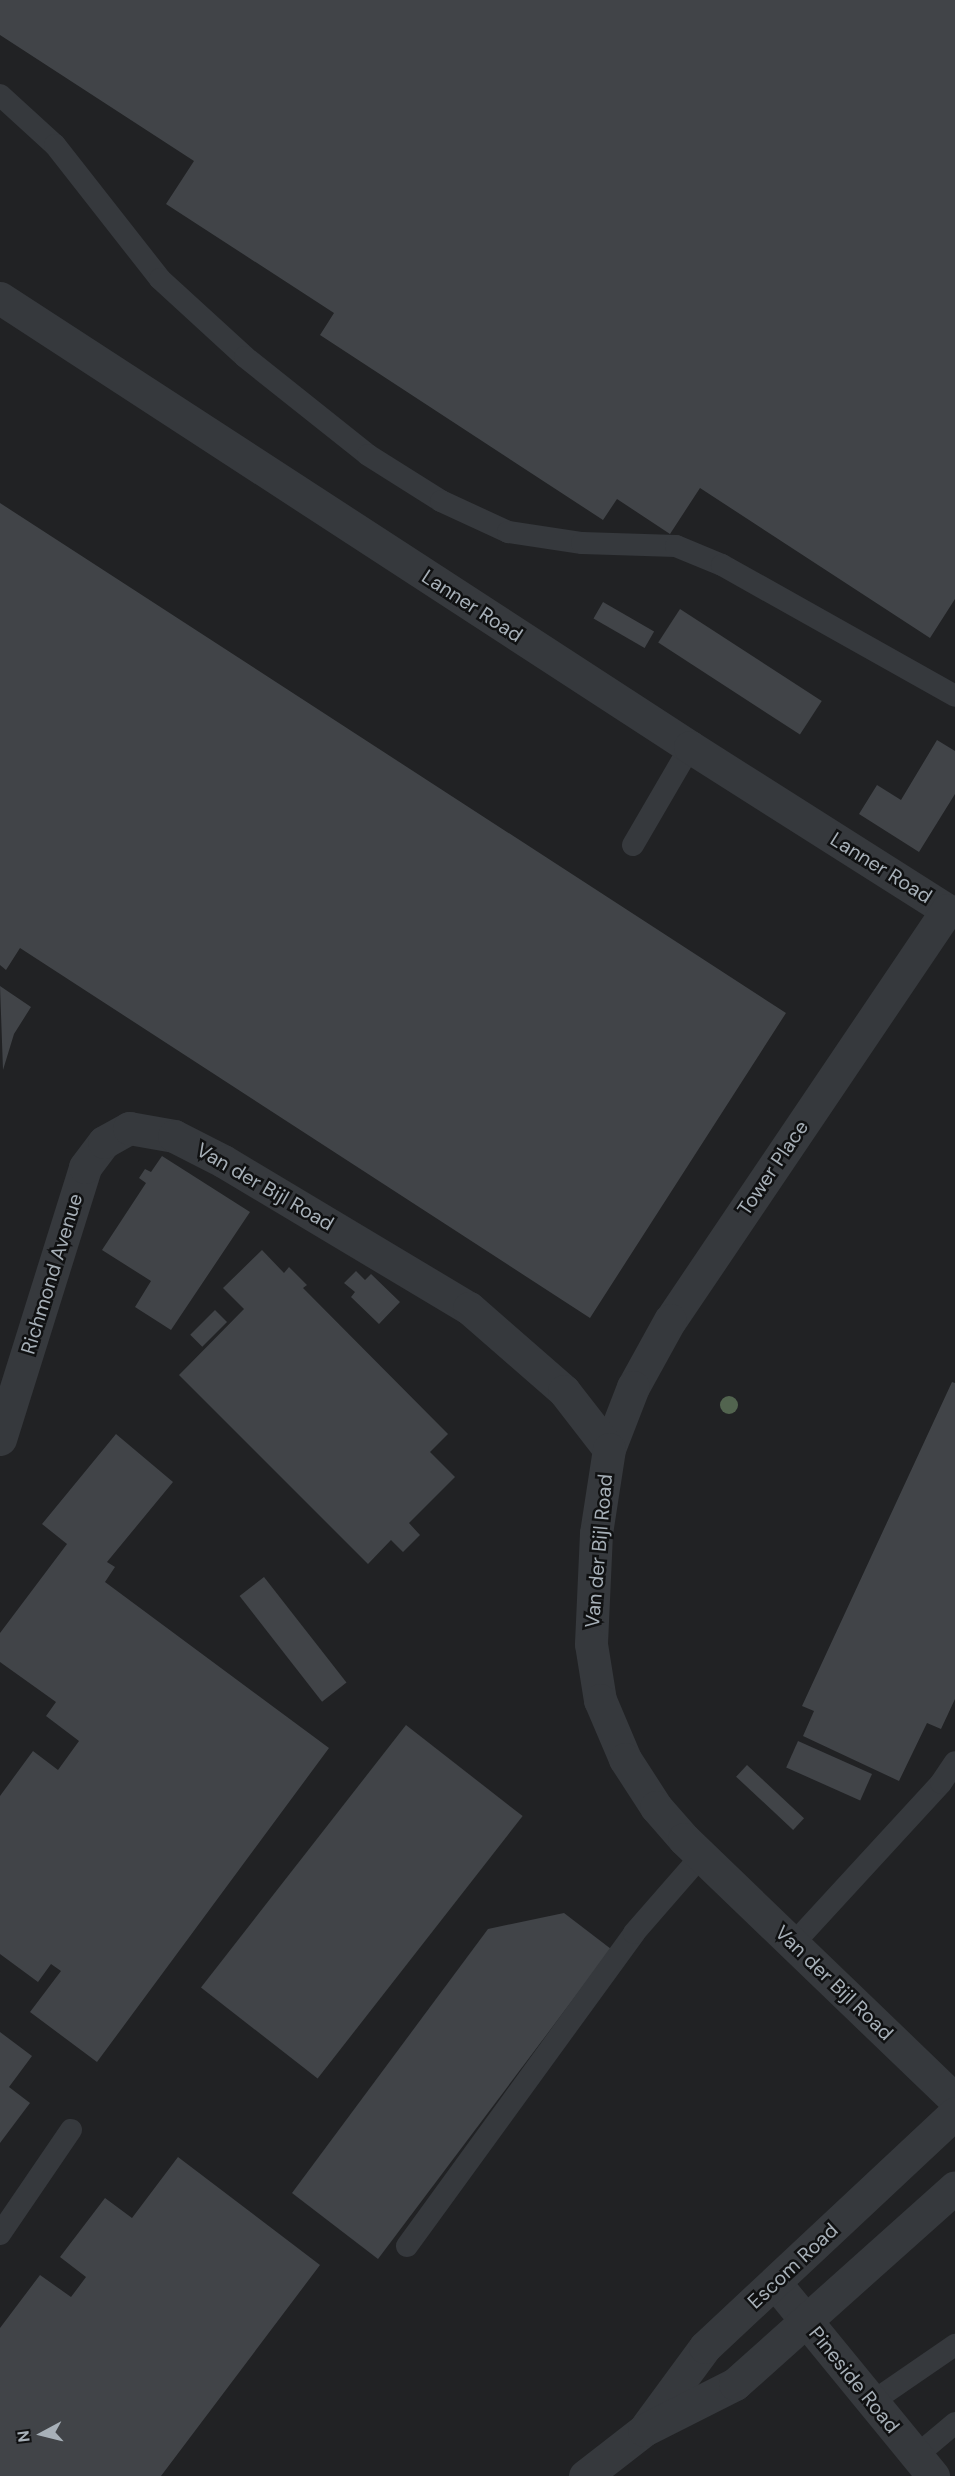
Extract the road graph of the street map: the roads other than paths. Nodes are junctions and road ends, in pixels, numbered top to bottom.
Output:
1 (0, 95) edge
2 (0, 297) edge
3 (953, 688) edge
4 (690, 747) junction
5 (633, 845) dead end
6 (951, 904) edge
7 (129, 1128) joint
8 (0, 1439) edge
9 (609, 1449) junction
10 (955, 1762) edge
11 (702, 1855) junction
12 (794, 1943) junction
13 (955, 2100) edge
14 (955, 2114) edge
15 (71, 2130) dead end
16 (955, 2187) edge
17 (0, 2234) edge
18 (407, 2246) dead end
19 (776, 2284) junction
20 (807, 2322) junction
21 (955, 2345) edge
22 (872, 2402) junction
23 (955, 2422) edge
24 (644, 2430) junction
25 (924, 2466) edge
26 (585, 2476) edge

1 - 3 lane
2 - 4 street, Lanner Road
4 - 5 lane
4 - 6 street, Lanner Road
6 - 9 street, Tower Place
7 - 8 street, Richmond Avenue
7 - 9 street, Van der Bijl Road
9 - 11 street, Van der Bijl Road
10 - 12 lane
11 - 12 street, Van der Bijl Road
11 - 18 lane
12 - 13 street, Van der Bijl Road
14 - 19 street, Escom Road
15 - 17 lane
16 - 20 street, Escom Road
19 - 20 street, Pineside Road
19 - 24 street, Escom Road
20 - 22 street, Pineside Road
20 - 24 street, Escom Road
21 - 22 lane
22 - 25 street, Pineside Road
23 - 25 lane
24 - 26 street, Escom Road

